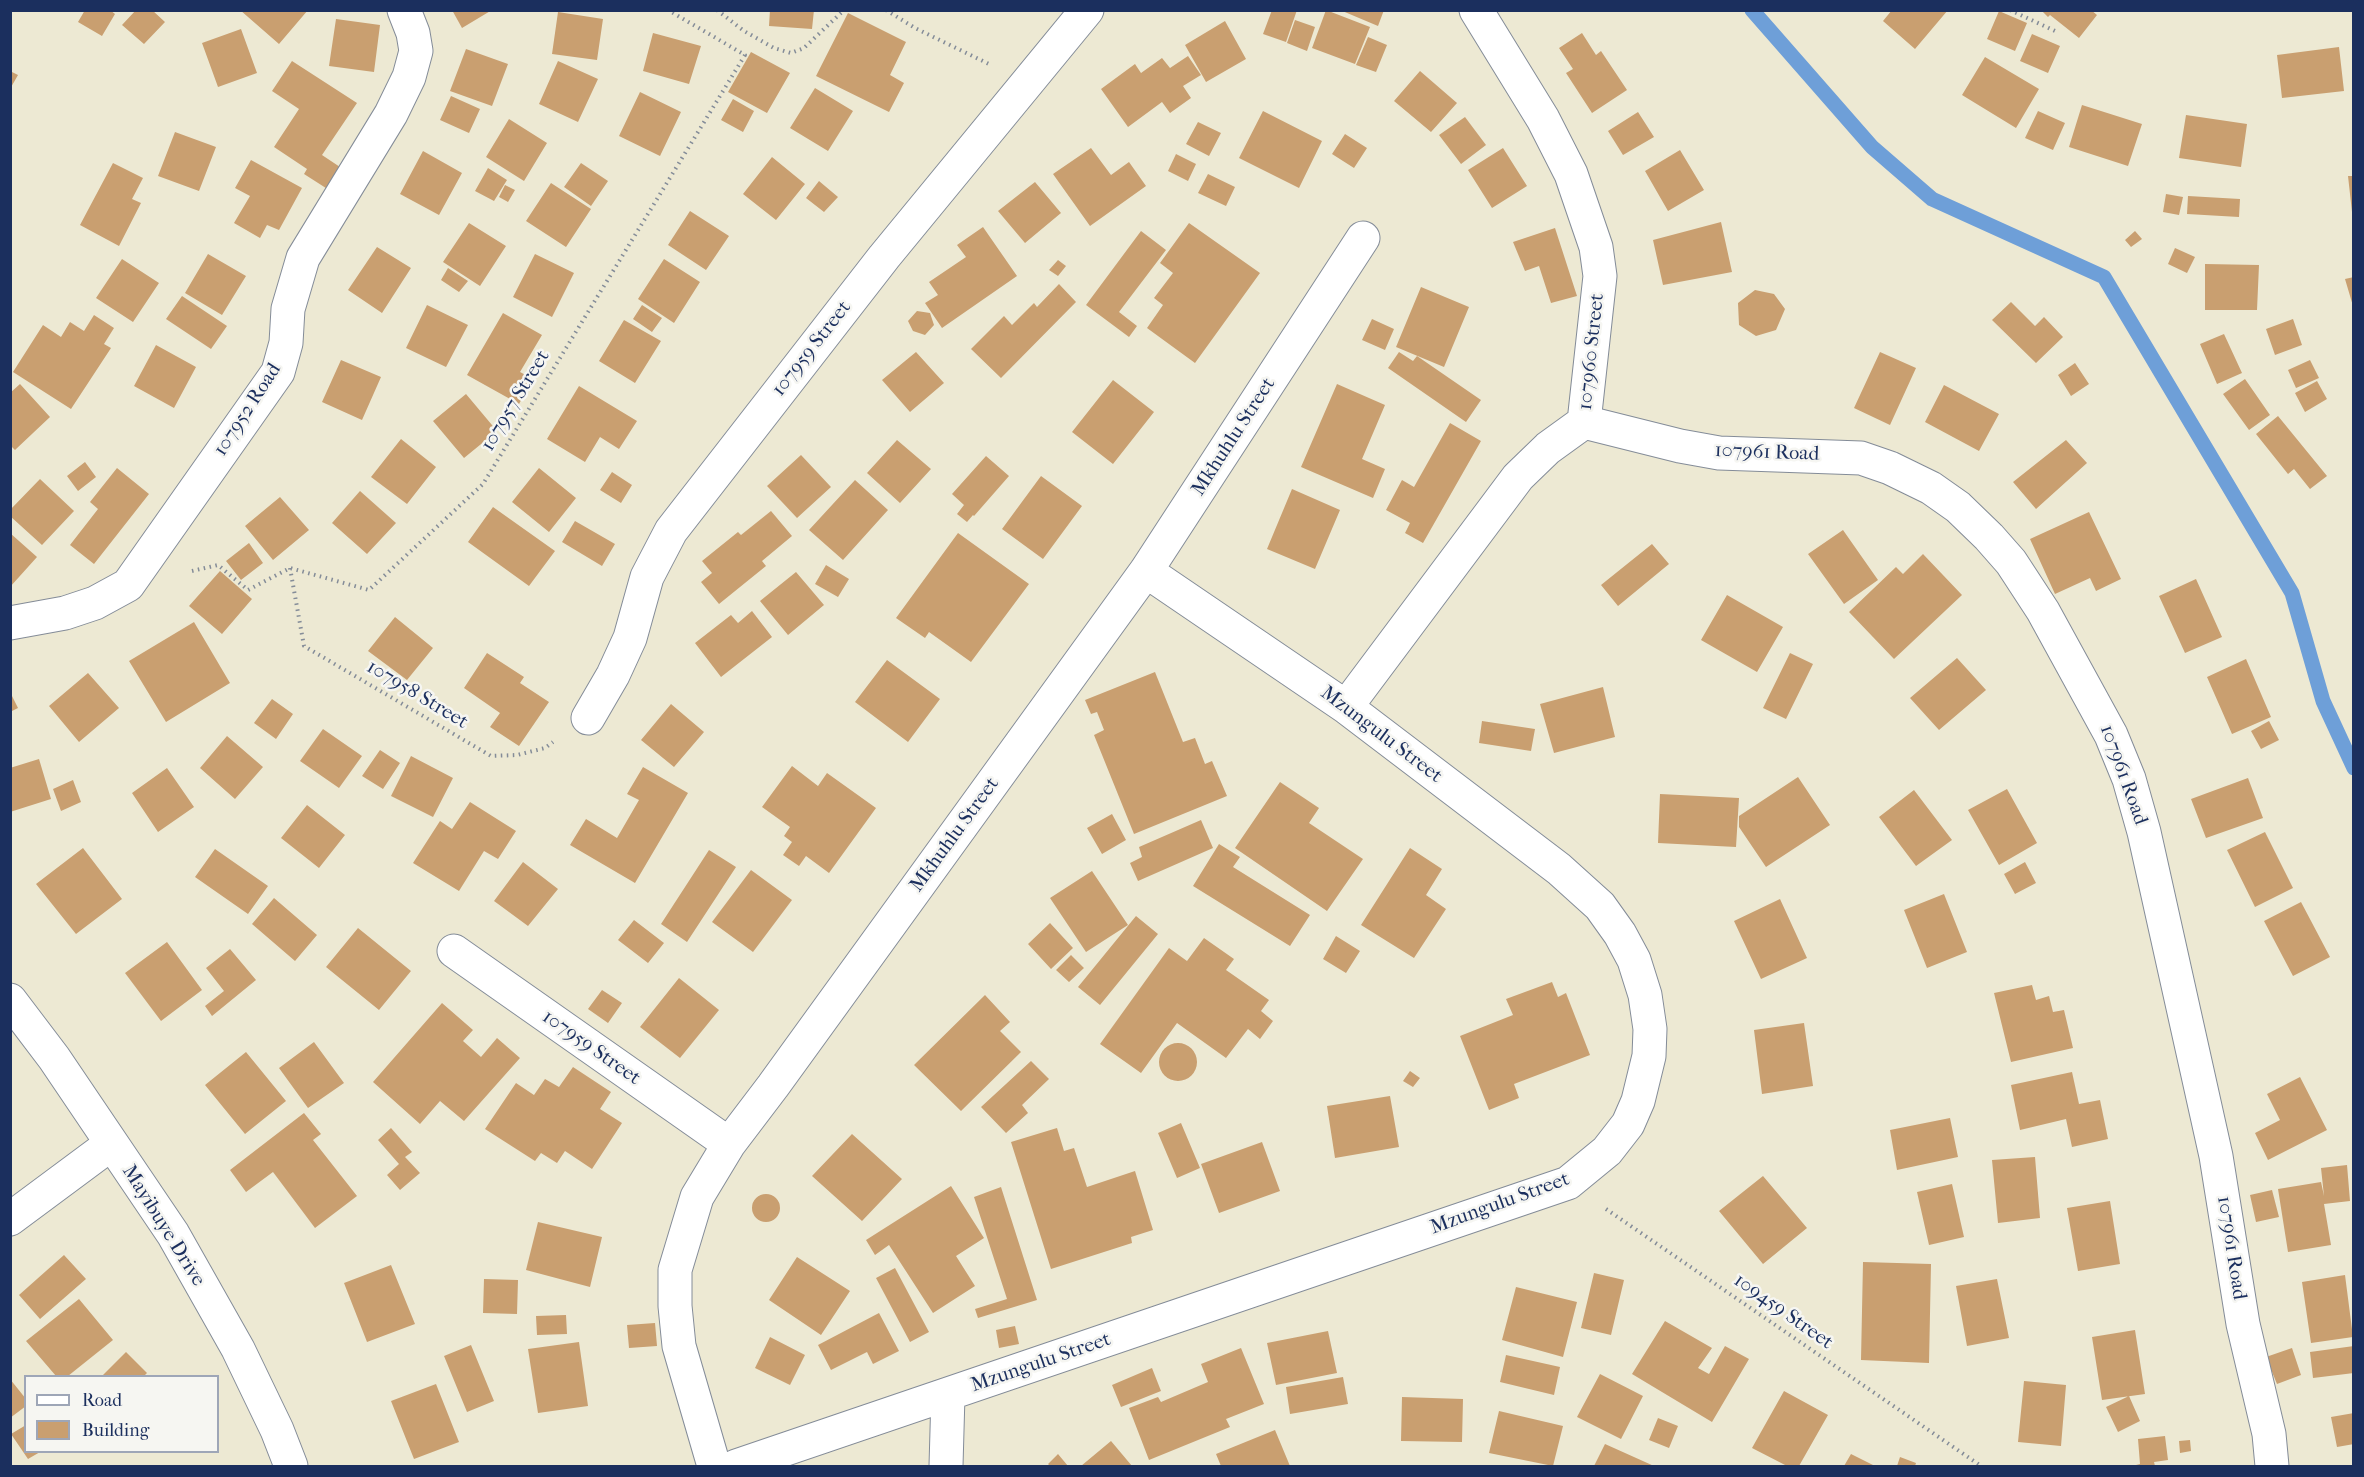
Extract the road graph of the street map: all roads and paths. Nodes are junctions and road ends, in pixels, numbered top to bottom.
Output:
1 (404, 10) edge
2 (668, 10) edge
3 (717, 10) edge
4 (844, 10) edge
5 (886, 10) edge
6 (1087, 10) edge
7 (1476, 10) edge
8 (2010, 10) edge
9 (2055, 31) dead end
10 (1029, 82) junction
11 (1363, 238) dead end
12 (1584, 422) junction
13 (290, 568) junction
14 (1146, 571) junction
15 (128, 585) junction
16 (10, 623) edge
17 (1346, 707) junction
18 (588, 718) joint
19 (454, 951) dead end
20 (10, 1000) edge
21 (111, 1144) junction
22 (729, 1144) junction
23 (1568, 1183) junction
24 (10, 1219) edge
25 (948, 1395) junction
26 (291, 1467) edge
27 (714, 1467) edge
28 (736, 1467) edge
29 (946, 1467) edge
30 (1981, 1467) edge
31 (2272, 1467) edge

1 - 15 street, 107952 Road
2 - 13 path, 107957 Street
3 - 4 path
5 - 10 path
6 - 10 street, 107959 Street
7 - 12 street, 107960 Street
8 - 9 path
10 - 18 street, 107959 Street
11 - 14 street, Mkhuhlu Street
12 - 17 street, 107960 Street
12 - 31 street, 107961 Road
13 - 15 path
13 - 18 path, 107958 Street
14 - 17 street, Mzungulu Street
14 - 22 street, Mkhuhlu Street
15 - 16 street, 107952 Road
17 - 23 street, Mzungulu Street
19 - 22 street, 107959 Street
20 - 21 street, Mayibuye Drive
21 - 24 street
21 - 26 street, Mayibuye Drive
22 - 27 street, Mkhuhlu Street
23 - 25 street, Mzungulu Street
23 - 30 path, 109459 Street
25 - 28 street, Mzungulu Street
25 - 29 street

